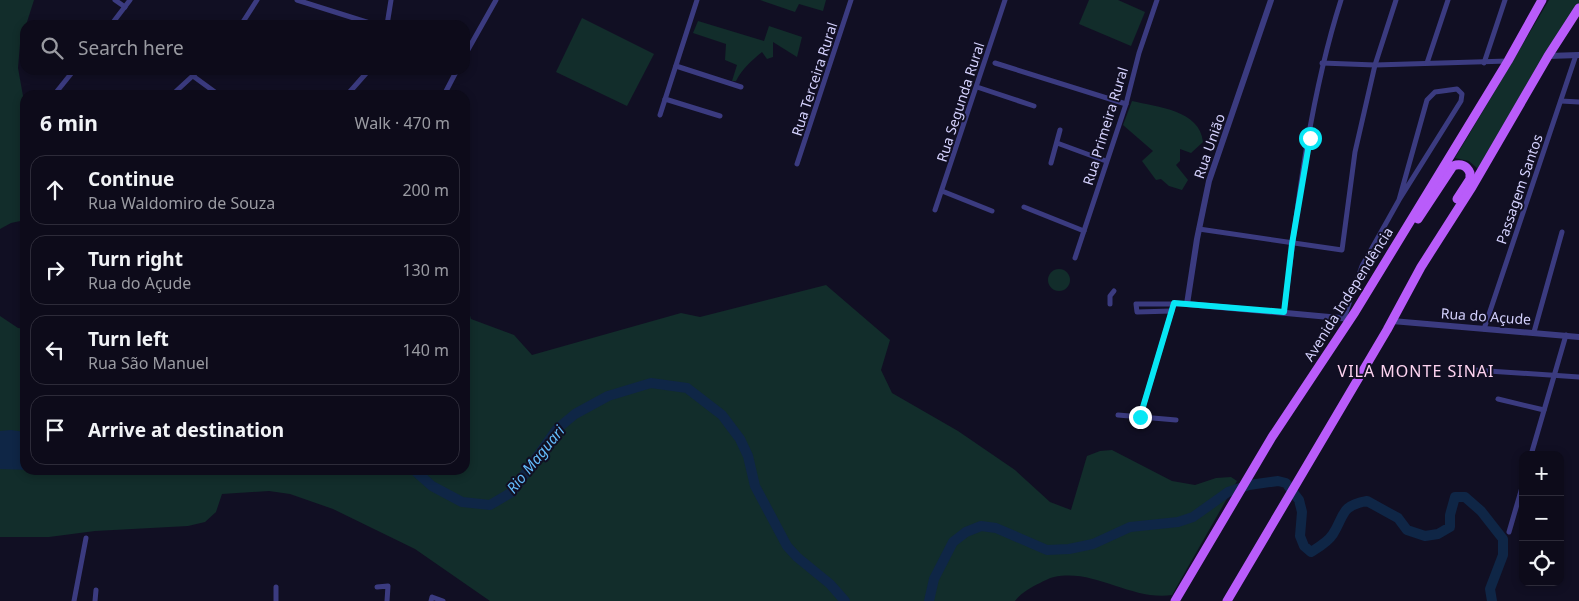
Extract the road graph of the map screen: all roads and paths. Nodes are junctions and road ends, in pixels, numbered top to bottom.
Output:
1 (115, 0) edge
2 (130, 0) edge
3 (257, 0) edge
4 (297, 0) edge
5 (391, 0) edge
6 (496, 0) edge
7 (698, 0) edge
8 (851, 0) edge
9 (1005, 0) edge
10 (1157, 0) edge
11 (1271, 0) edge
12 (1341, 0) edge
13 (1396, 0) edge
14 (1448, 0) edge
15 (1505, 0) edge
16 (1542, 0) edge
17 (125, 7) junction
18 (1579, 8) edge
19 (115, 20) edge
20 (244, 20) edge
21 (360, 20) edge
22 (388, 20) edge
23 (470, 46) edge
24 (1578, 55) edge
25 (1548, 56) junction
26 (1508, 61) junction
27 (996, 63) dead end
28 (1322, 63) junction
29 (1427, 63) junction
30 (1484, 63) junction
31 (1375, 65) junction
32 (676, 66) junction
33 (70, 75) edge
34 (365, 75) edge
35 (455, 75) edge
36 (193, 76) joint
37 (741, 87) dead end
38 (977, 87) junction
39 (58, 90) edge
40 (178, 90) edge
41 (212, 90) edge
42 (351, 90) edge
43 (447, 90) edge
44 (665, 99) junction
45 (1561, 101) junction
46 (1579, 102) edge
47 (1126, 104) junction
48 (1034, 106) dead end
49 (660, 115) dead end
50 (720, 116) dead end
51 (1060, 130) dead end
52 (1057, 143) junction
53 (1106, 161) junction
54 (1051, 163) dead end
55 (797, 164) dead end
56 (940, 191) junction
57 (1399, 200) junction
58 (1024, 207) dead end
59 (935, 210) dead end
60 (992, 210) dead end
61 (1199, 229) junction
62 (1084, 231) junction
63 (1562, 232) dead end
64 (1292, 244) junction
65 (1395, 245) junction
66 (1075, 258) dead end
67 (1420, 266) junction
68 (1114, 291) dead end
69 (1174, 303) junction
70 (1110, 304) dead end
71 (1187, 304) junction
72 (1172, 311) junction
73 (1284, 312) junction
74 (1347, 319) junction
75 (1392, 321) junction
76 (1484, 329) junction
77 (1534, 332) junction
78 (1566, 335) junction
79 (1579, 337) edge
80 (1473, 370) dead end
81 (1554, 375) junction
82 (1579, 377) edge
83 (1498, 399) dead end
84 (1544, 410) junction
85 (1118, 415) dead end
86 (1140, 417) junction
87 (1176, 420) dead end
88 (1532, 451) edge
89 (1520, 496) edge
90 (1509, 532) dead end
91 (86, 538) dead end
92 (276, 587) dead end
93 (376, 587) dead end
94 (96, 590) dead end
95 (431, 599) edge
96 (74, 601) edge
97 (95, 601) edge
98 (276, 601) edge
99 (387, 601) edge
100 (443, 601) edge
101 (1175, 601) edge
102 (1228, 601) edge

1 - 17 street
2 - 17 street
3 - 20 street
4 - 21 street
5 - 22 street
6 - 23 street
7 - 32 street
8 - 55 street, Rua Terceira Rural
9 - 38 street, Rua Segunda Rural
10 - 47 street, Rua Primeira Rural
11 - 61 street, Rua União
12 - 28 street
13 - 31 street
14 - 29 street
15 - 30 street
16 - 26 main road, Avenida Independência
17 - 19 street
18 - 25 main road
24 - 25 street
24 - 45 street, Passagem Santos
25 - 67 main road
26 - 30 street
26 - 65 main road, Avenida Independência
27 - 47 street
28 - 31 street
28 - 64 street
29 - 30 street
29 - 31 street
31 - 64 street
32 - 37 street
32 - 44 street
33 - 39 street
34 - 42 street
35 - 43 street
36 - 40 street
36 - 41 street
38 - 48 street
38 - 56 street, Rua Segunda Rural
44 - 49 street
44 - 50 street
45 - 46 street
45 - 76 street, Passagem Santos
47 - 53 street, Rua Primeira Rural
51 - 52 street
52 - 53 street
52 - 54 street
53 - 62 street, Rua Primeira Rural
56 - 59 street, Rua Segunda Rural
56 - 60 street
57 - 57 street
57 - 74 street
58 - 62 street
61 - 64 street
61 - 71 street, Rua União
62 - 66 street, Rua Primeira Rural
63 - 77 street
64 - 73 street
65 - 67 main road
65 - 74 main road, Avenida Independência
67 - 75 main road
68 - 70 street
69 - 71 street
69 - 72 street
69 - 72 street
71 - 73 street
72 - 86 street
73 - 74 street
74 - 101 main road, Avenida Independência
75 - 76 street, Rua do Açude
75 - 102 main road
76 - 77 street, Rua do Açude
77 - 78 street, Rua do Açude
78 - 79 street, Rua do Açude
78 - 81 street
80 - 81 street
81 - 82 street
81 - 84 street
83 - 84 street
84 - 88 street
85 - 86 street
86 - 87 street
89 - 90 street
91 - 96 street
92 - 98 street
93 - 99 street
94 - 97 street
95 - 100 street

